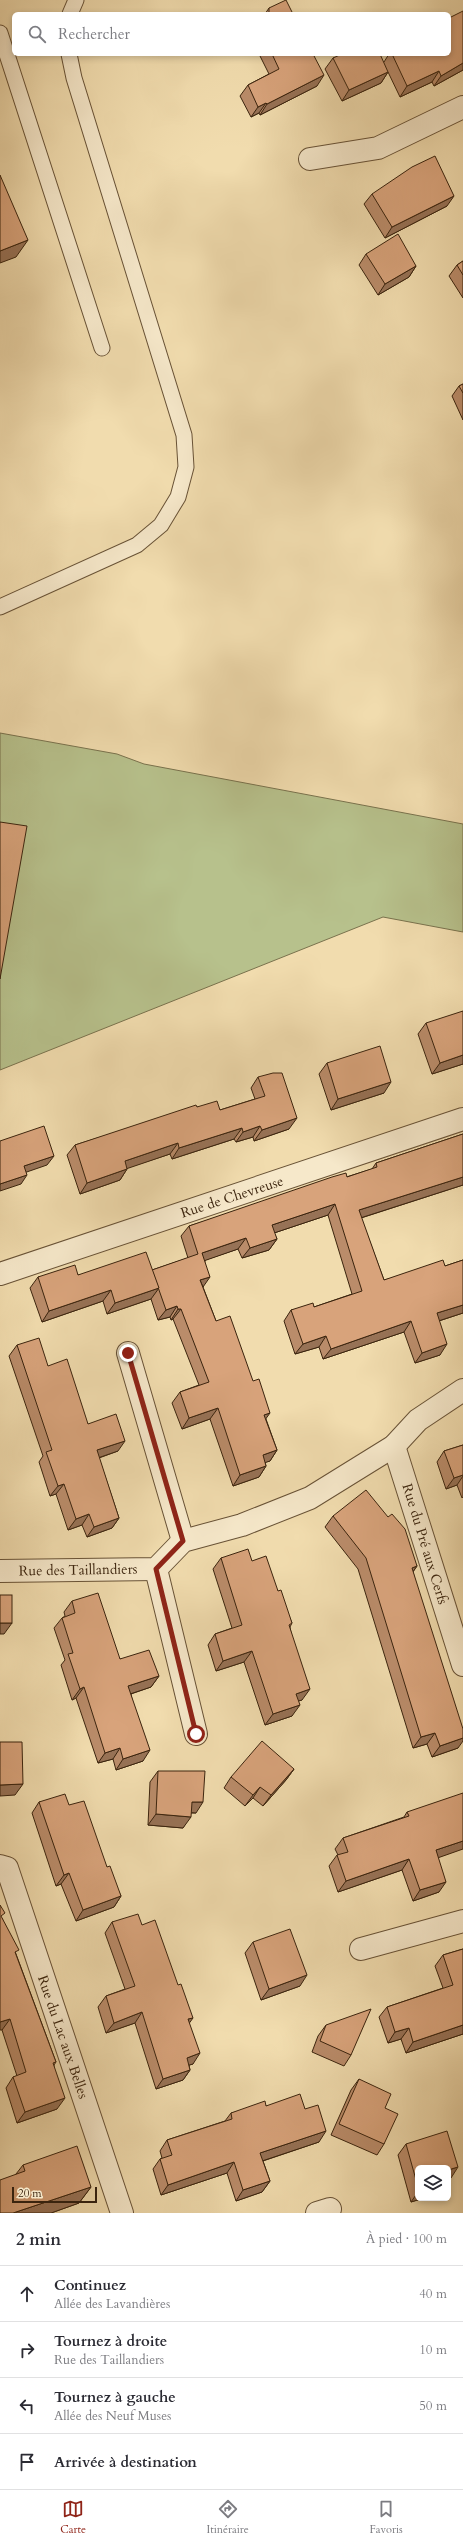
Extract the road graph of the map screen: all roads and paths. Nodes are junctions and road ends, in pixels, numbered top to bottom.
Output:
1 (76, 0) edge
2 (71, 12) edge
3 (0, 33) edge
4 (69, 56) edge
5 (463, 107) edge
6 (310, 159) dead end
7 (102, 348) dead end
8 (0, 607) edge
9 (463, 1119) edge
10 (0, 1274) edge
11 (128, 1353) dead end
12 (463, 1390) edge
13 (394, 1446) junction
14 (183, 1541) junction
15 (156, 1569) junction
16 (0, 1571) edge
17 (463, 1665) edge
18 (196, 1734) dead end
19 (0, 1866) edge
20 (463, 1921) edge
21 (361, 1949) dead end
22 (122, 2213) edge

1 - 2 lane
3 - 7 lane
4 - 8 lane
5 - 6 street
9 - 10 street, Rue de Chevreuse
11 - 14 street
12 - 13 street
13 - 14 street
13 - 17 street, Rue du Pré aux Cerfs
14 - 15 street, Rue des Taillandiers
15 - 16 street, Rue des Taillandiers
15 - 18 street
19 - 22 street, Rue du Lac aux Belles
20 - 21 street

